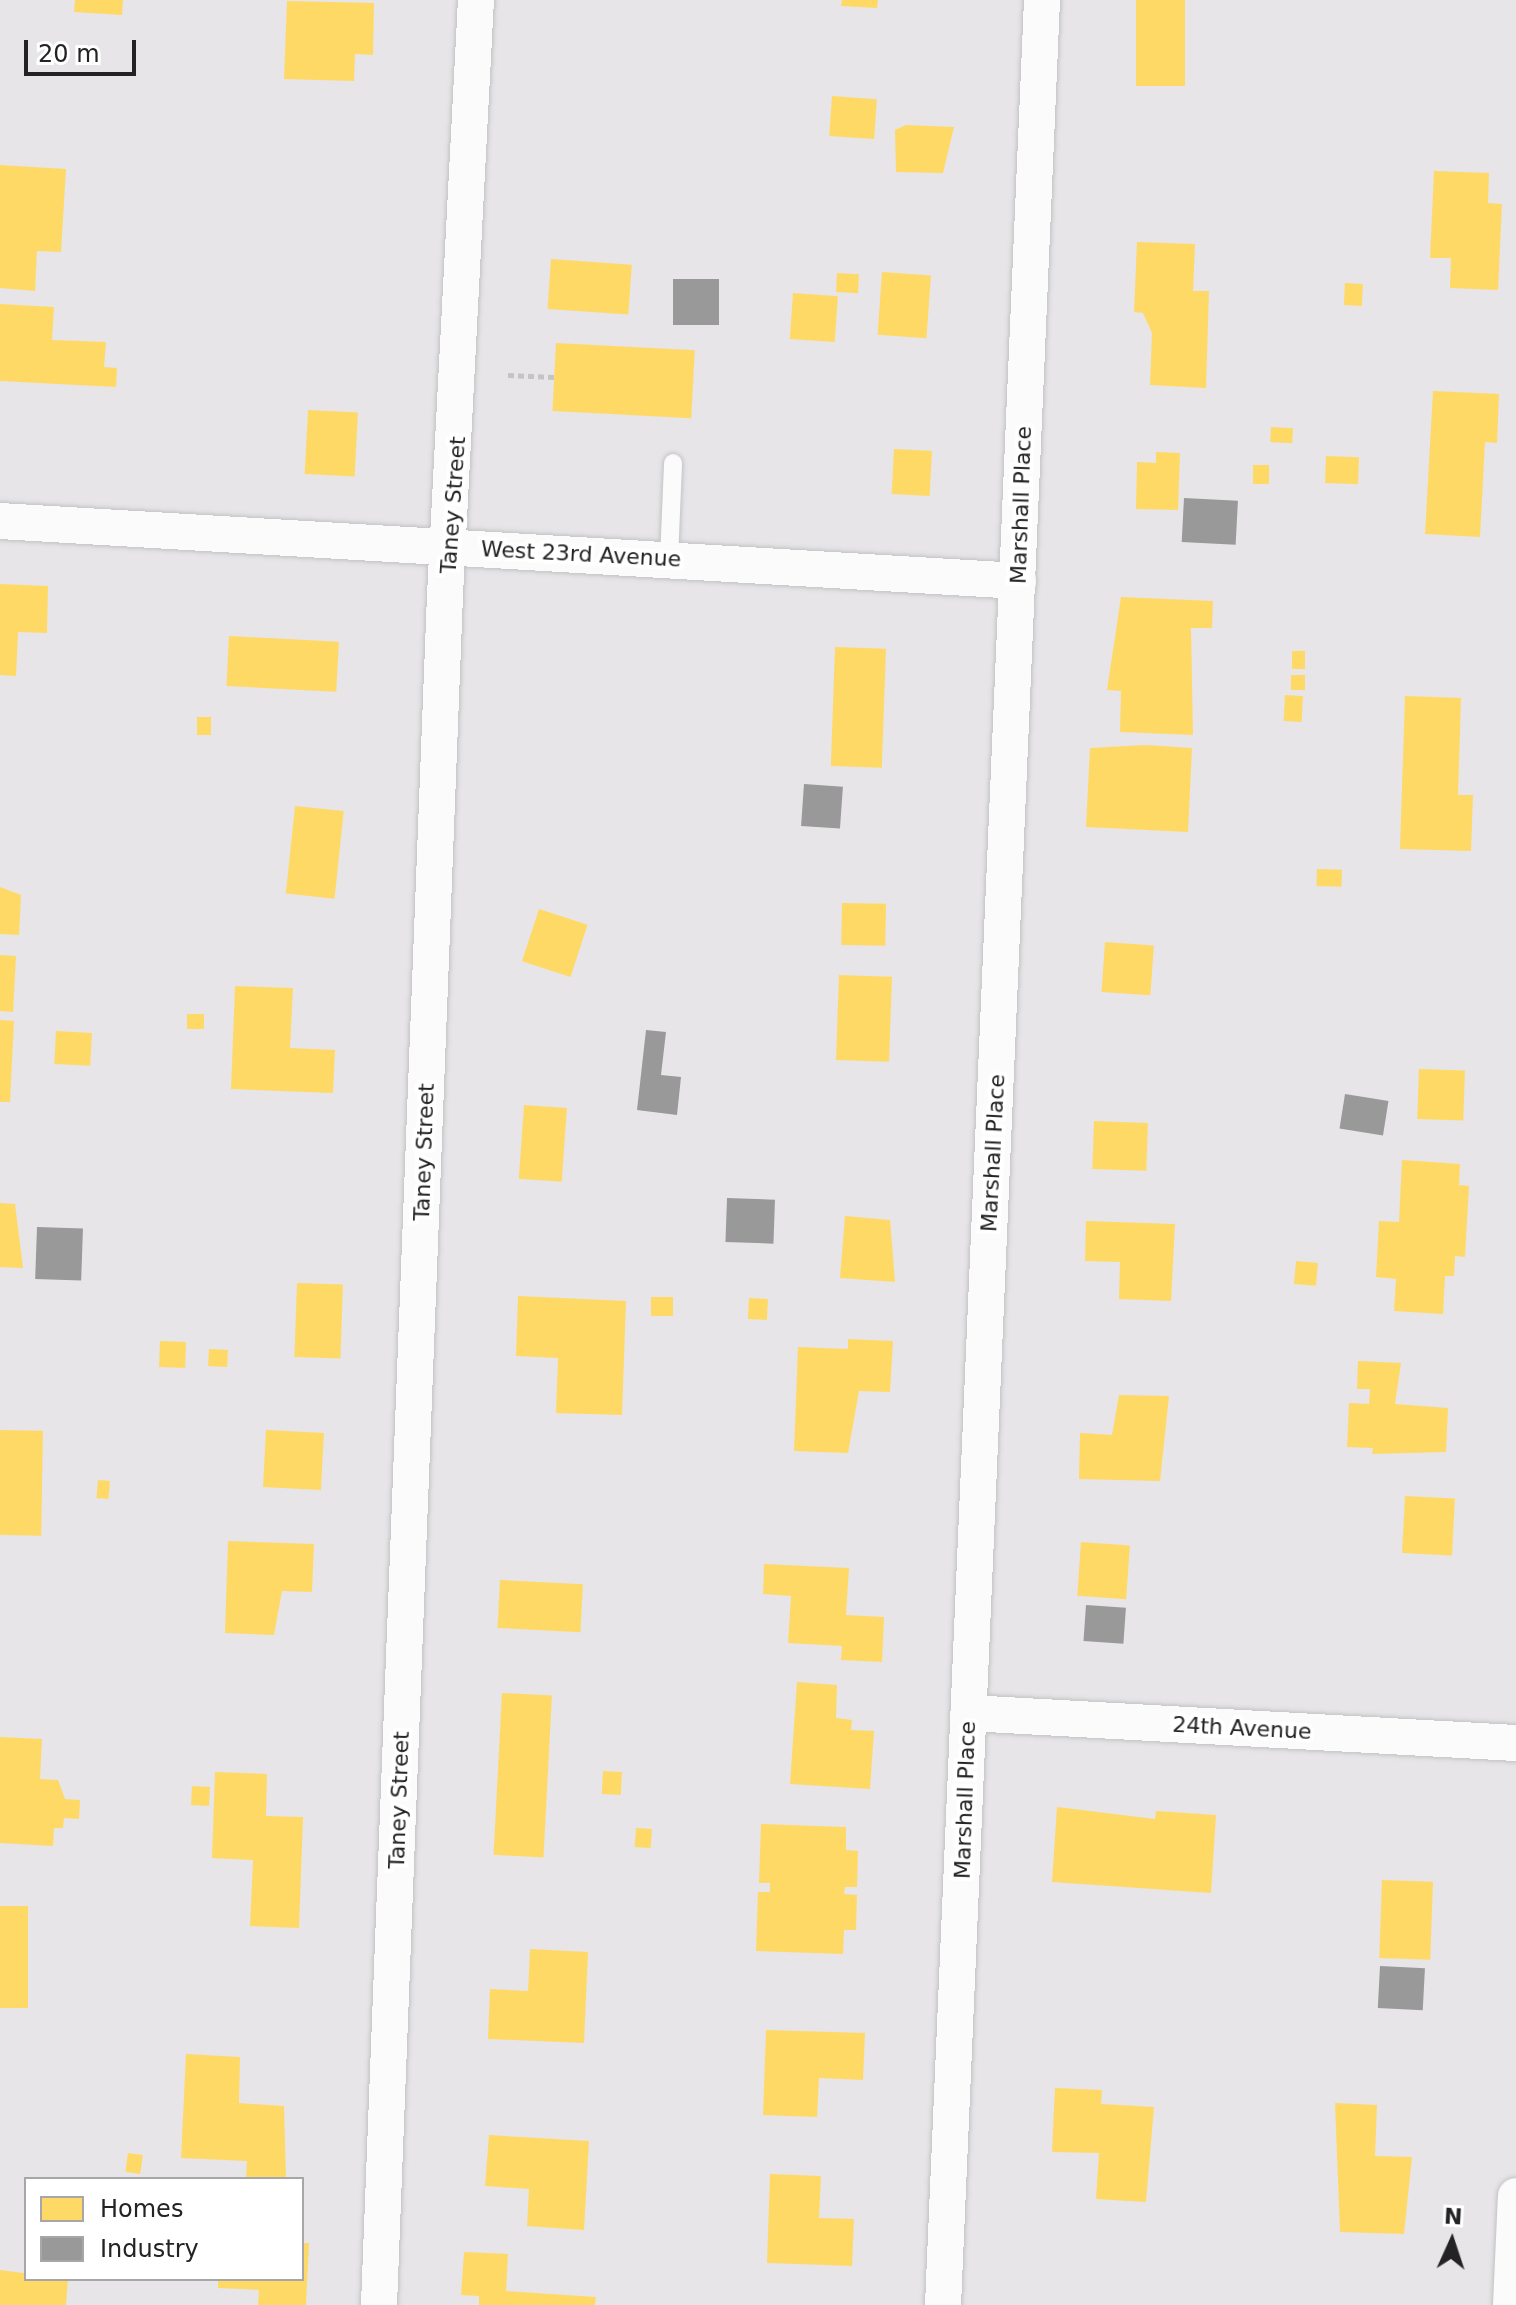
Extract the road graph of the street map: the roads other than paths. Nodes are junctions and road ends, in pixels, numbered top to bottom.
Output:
1 (476, 0) edge
2 (1042, 0) edge
3 (673, 463) dead end
4 (0, 521) edge
5 (450, 546) junction
6 (669, 560) junction
7 (1018, 581) junction
8 (969, 1713) junction
9 (1516, 1743) edge
10 (1516, 2196) edge
11 (379, 2305) edge
12 (943, 2305) edge
13 (1511, 2305) edge

1 - 5 street, Taney Street
2 - 7 street, Marshall Place
3 - 6 lane
4 - 5 street, West 23rd Avenue
5 - 6 street, West 23rd Avenue
5 - 11 street, Taney Street
6 - 7 street, West 23rd Avenue
7 - 8 street, Marshall Place
8 - 9 street, 24th Avenue
8 - 12 street, Marshall Place
10 - 13 street

